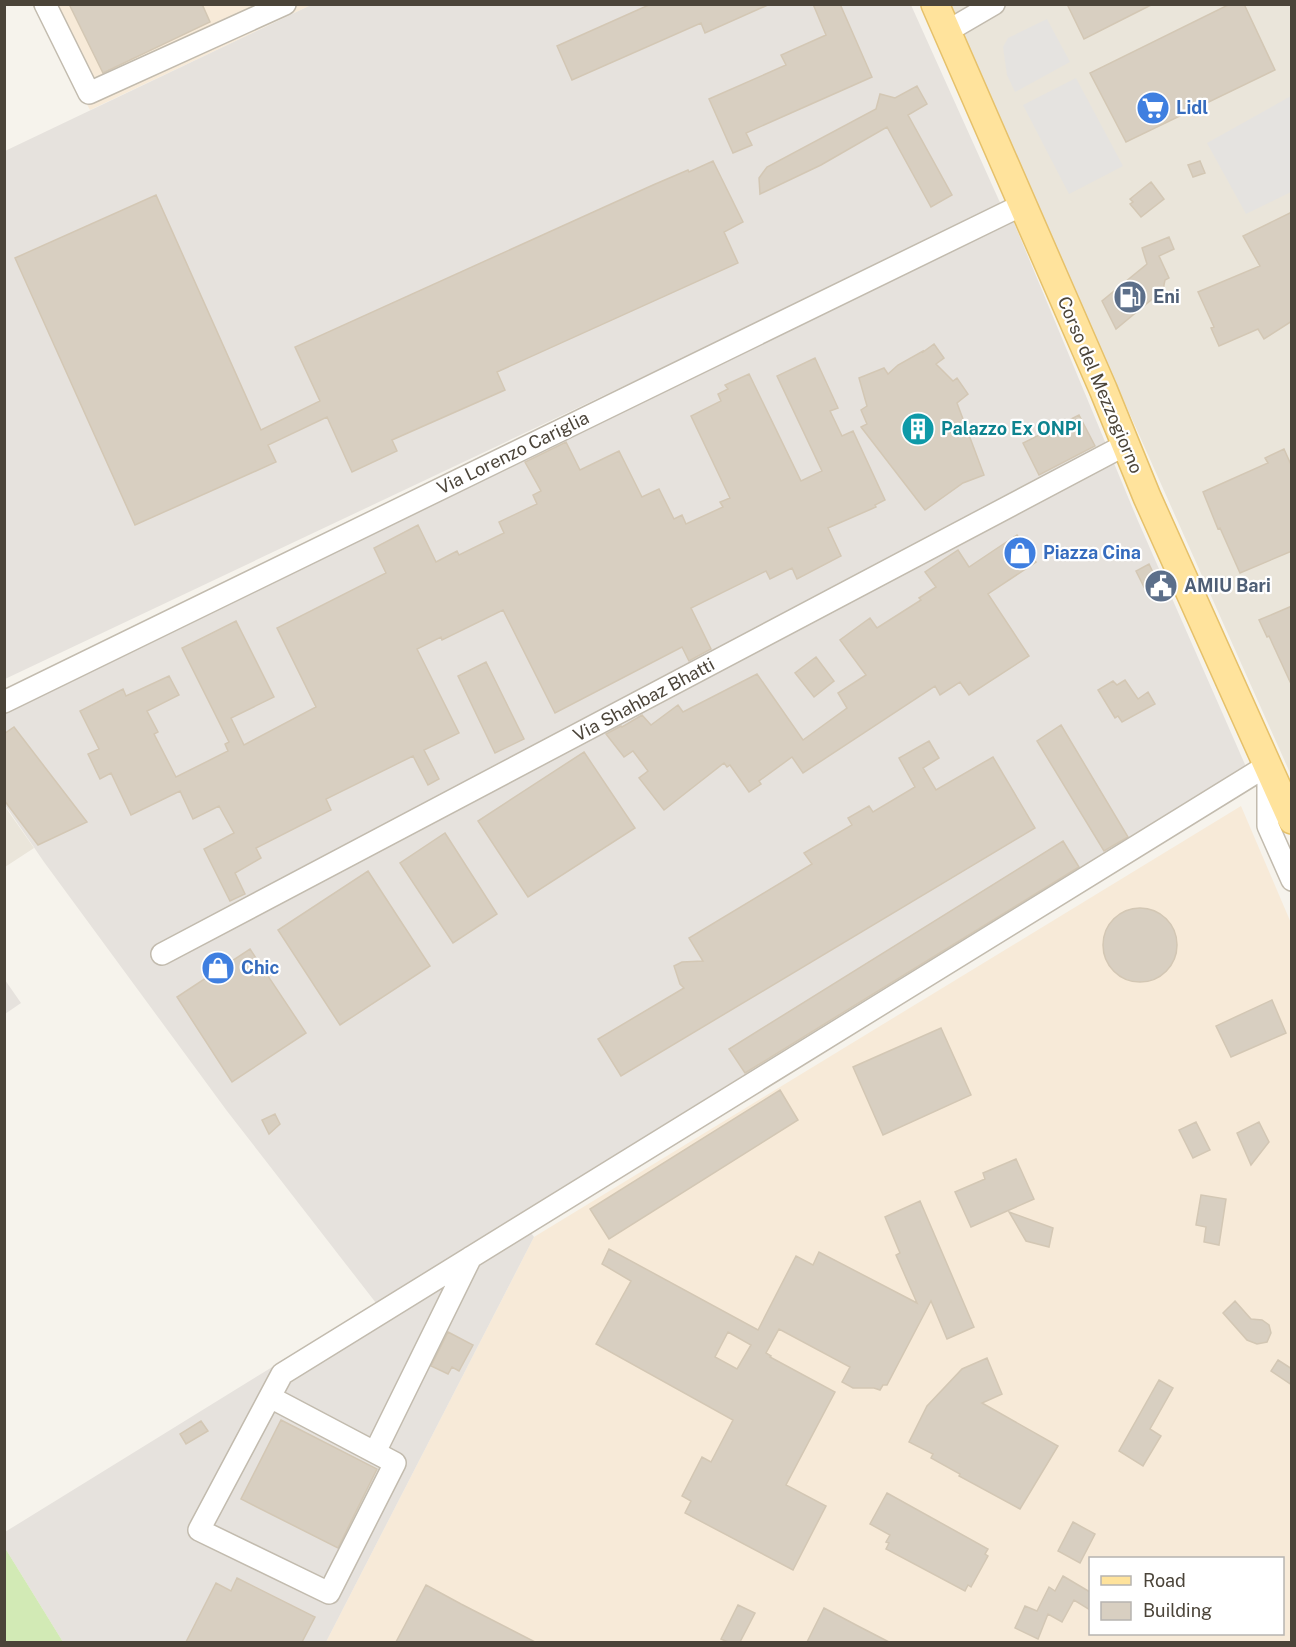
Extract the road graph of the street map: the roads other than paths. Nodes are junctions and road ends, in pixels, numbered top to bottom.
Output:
1 (45, 4) edge
2 (285, 4) edge
3 (935, 4) edge
4 (994, 4) edge
5 (946, 32) junction
6 (1022, 205) junction
7 (1125, 446) junction
8 (4, 702) edge
9 (1268, 765) junction
10 (1292, 820) edge
11 (1292, 880) edge
12 (162, 954) dead end
13 (471, 1257) junction
14 (270, 1397) junction
15 (375, 1452) junction

1 - 2 street
3 - 5 main road, Corso del Mezzogiorno
4 - 5 street
5 - 6 main road, Corso del Mezzogiorno
6 - 7 main road, Corso del Mezzogiorno
6 - 8 street, Via Lorenzo Cariglia
7 - 9 main road, Corso del Mezzogiorno
7 - 12 street, Via Shahbaz Bhatti
9 - 10 main road, Corso del Mezzogiorno
9 - 11 street, Corso del Mezzogiorno
9 - 13 street
13 - 14 street
13 - 15 street
14 - 15 street
14 - 15 street

